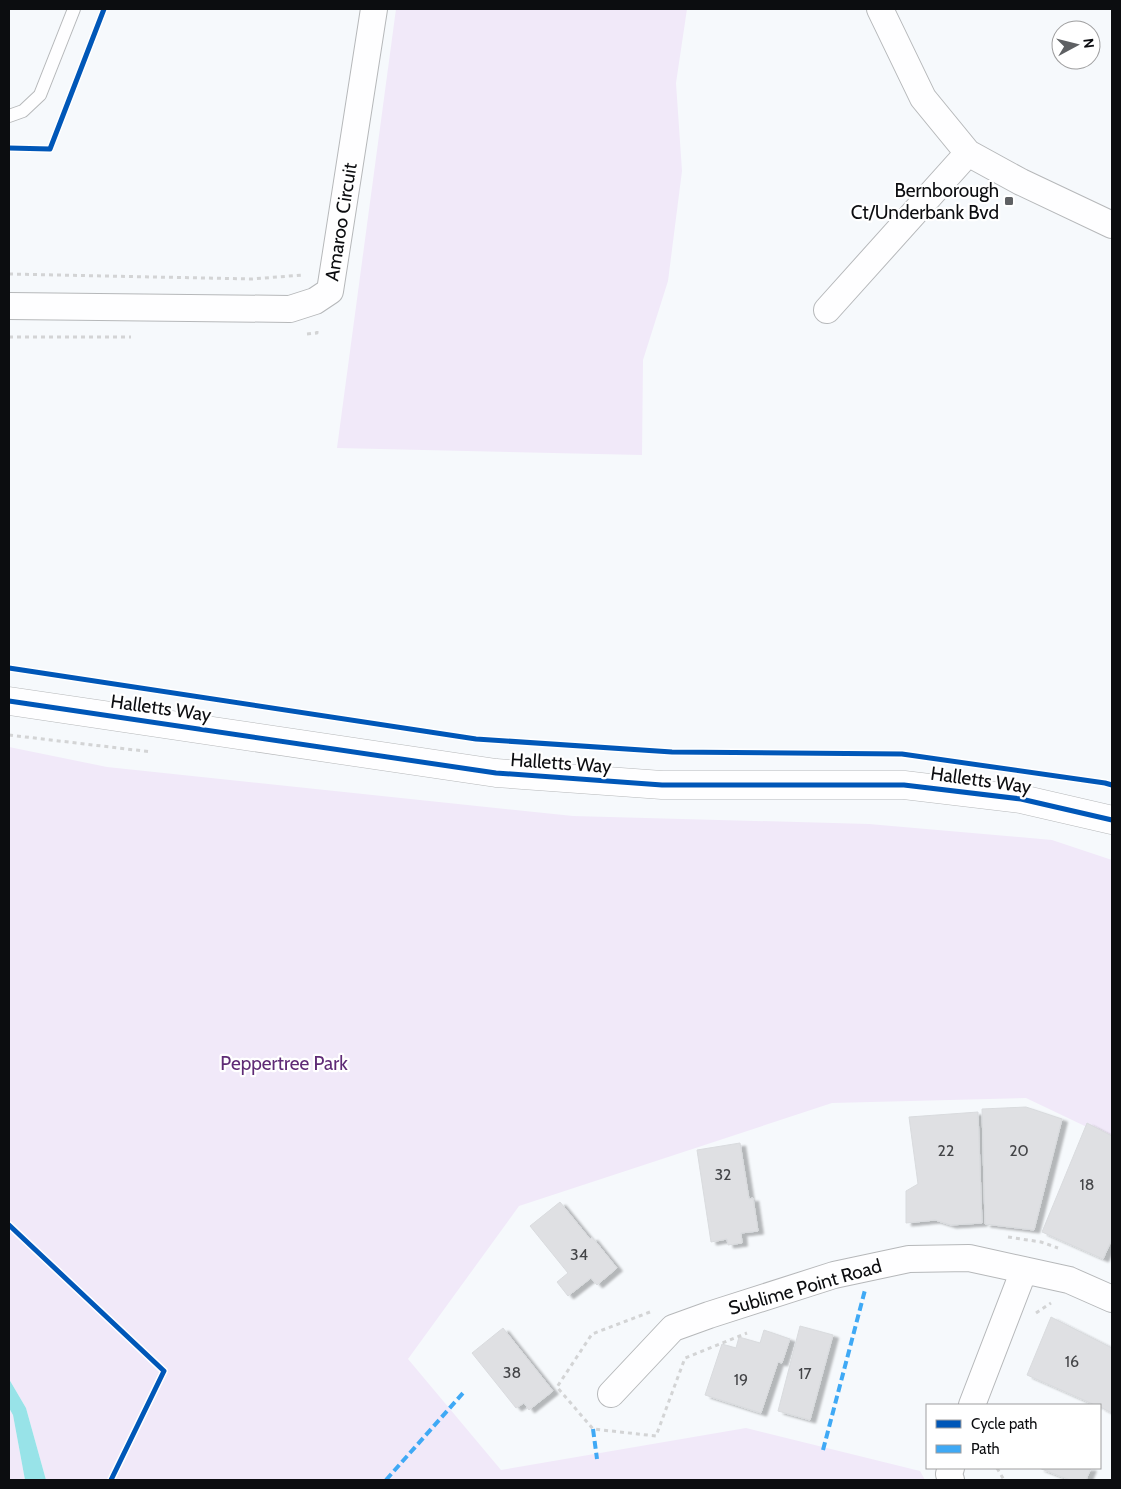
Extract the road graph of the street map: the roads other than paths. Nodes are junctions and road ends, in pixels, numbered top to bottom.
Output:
1 (74, 9) edge
2 (374, 9) edge
3 (880, 9) edge
4 (9, 116) edge
5 (968, 153) junction
6 (1112, 225) edge
7 (9, 306) edge
8 (827, 310) dead end
9 (9, 701) edge
10 (1112, 820) edge
11 (1024, 1270) junction
12 (1112, 1300) edge
13 (611, 1394) dead end
14 (972, 1404) edge

1 - 4 lane
2 - 7 street, Amaroo Circuit
3 - 5 street
5 - 6 street
5 - 8 street
9 - 10 street, Halletts Way
11 - 12 street, Sublime Point Road
11 - 13 street, Sublime Point Road
11 - 14 street

